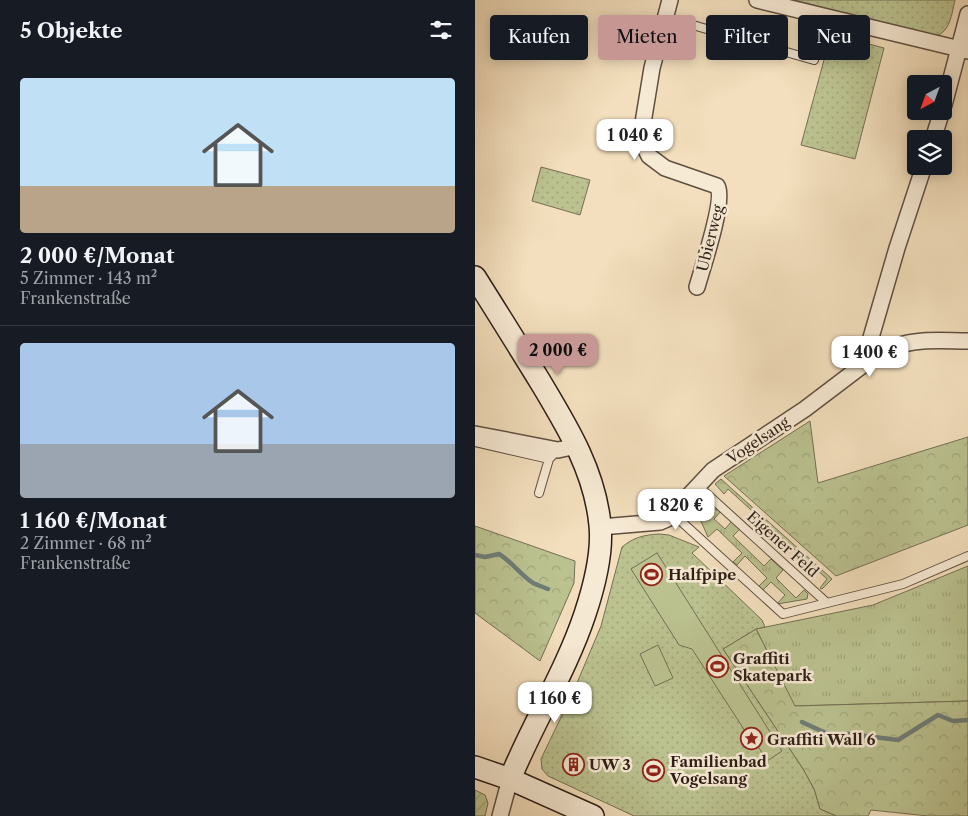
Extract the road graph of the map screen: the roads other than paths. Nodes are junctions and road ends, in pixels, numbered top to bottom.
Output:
1 (670, 0) edge
2 (757, 0) edge
3 (968, 14) edge
4 (666, 15) edge
5 (696, 26) edge
6 (963, 50) edge
7 (798, 55) edge
8 (654, 60) edge
9 (952, 75) edge
10 (921, 175) edge
11 (475, 277) edge
12 (697, 287) dead end
13 (968, 341) edge
14 (863, 365) junction
15 (475, 434) edge
16 (475, 442) edge
17 (561, 452) junction
18 (697, 486) junction
19 (539, 493) dead end
20 (673, 514) junction
21 (601, 527) junction
22 (968, 556) edge
23 (827, 604) junction
24 (475, 768) edge
25 (510, 779) junction
26 (500, 816) edge
27 (593, 816) edge

1 - 4 street, Ubierweg
2 - 6 street
3 - 6 street
5 - 7 lane
6 - 9 street
8 - 12 street, Ubierweg
10 - 14 street
11 - 17 street
13 - 14 street, Vogelsang
14 - 18 street, Vogelsang
15 - 17 street
16 - 17 lane
17 - 19 lane
17 - 21 street
18 - 20 street, Vogelsang
18 - 23 lane, Eigener Feld
20 - 21 street, Vogelsang
20 - 23 lane
21 - 25 street
22 - 23 lane
24 - 25 street
25 - 26 street
25 - 27 street

